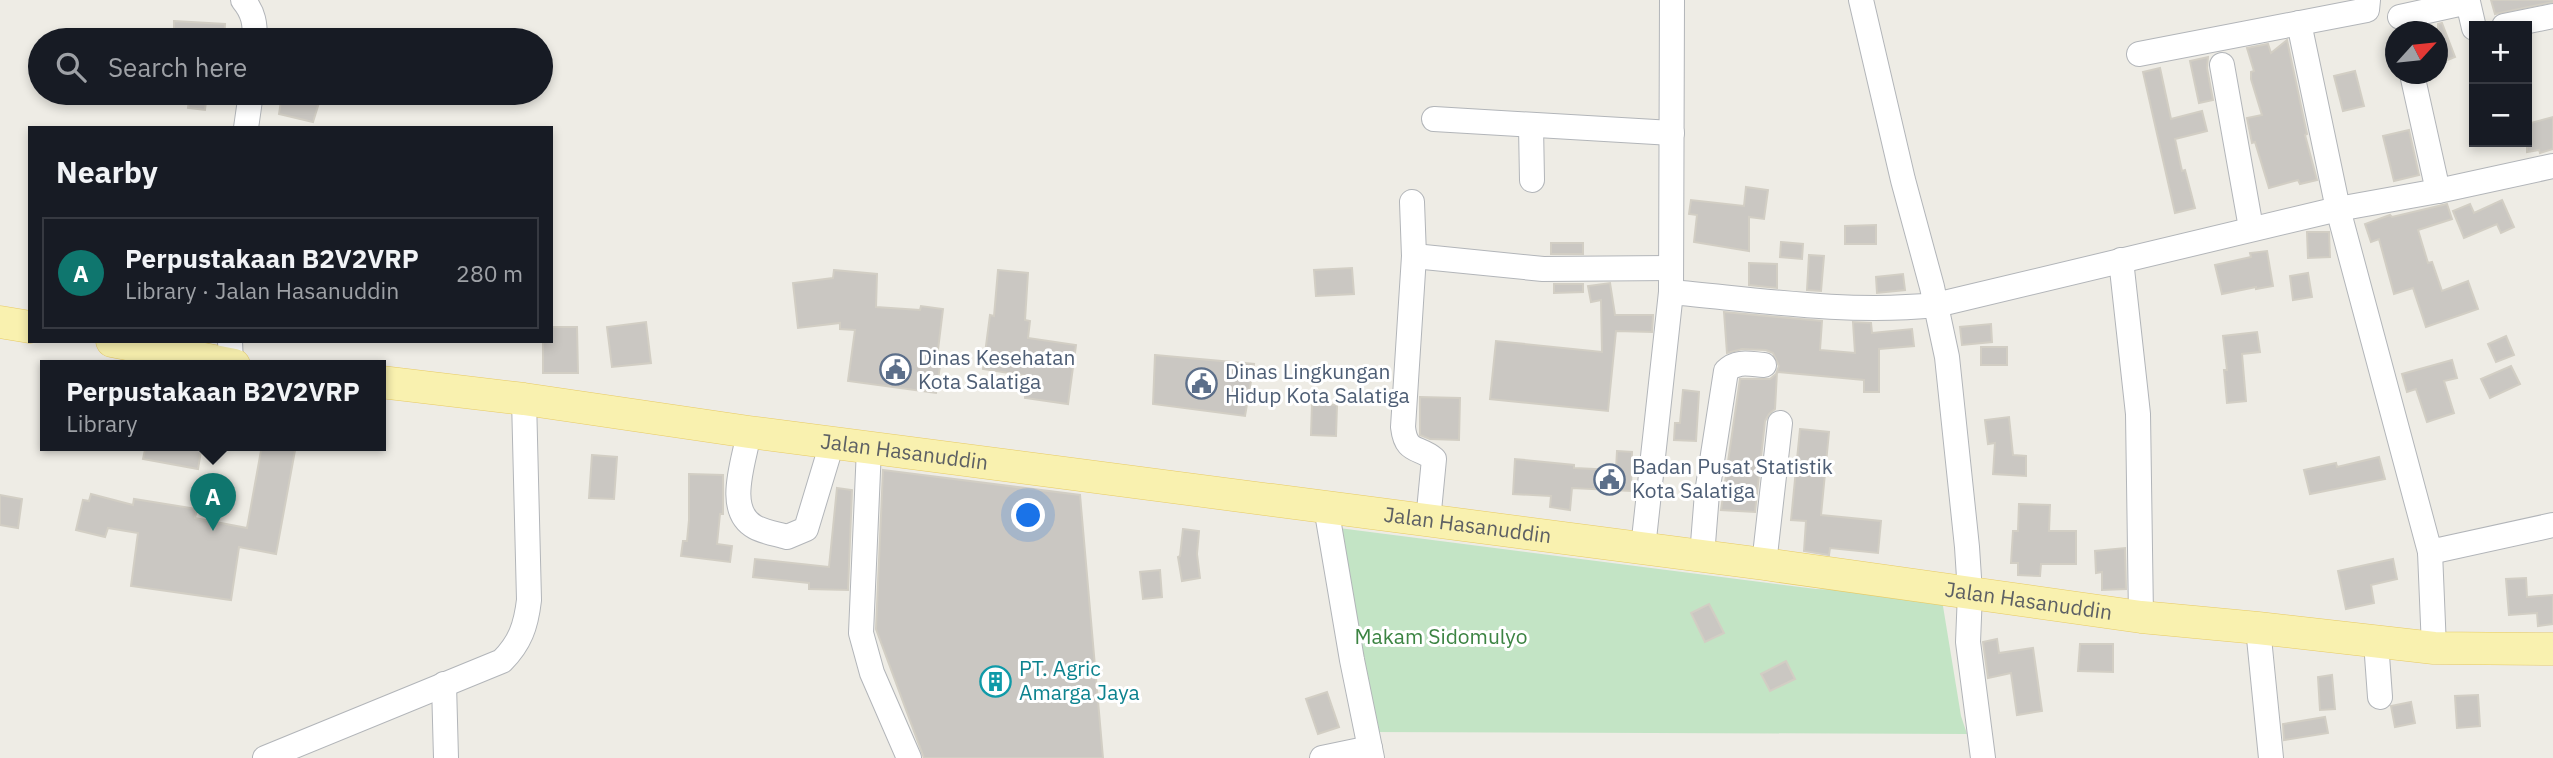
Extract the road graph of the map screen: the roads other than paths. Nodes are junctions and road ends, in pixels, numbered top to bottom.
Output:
1 (243, 0) edge
2 (1672, 0) edge
3 (1861, 0) edge
4 (2368, 0) edge
5 (2400, 16) edge
6 (2553, 16) edge
7 (2472, 21) edge
8 (2528, 21) edge
9 (2300, 23) junction
10 (254, 28) edge
11 (2139, 54) dead end
12 (2222, 65) dead end
13 (2415, 84) edge
14 (249, 105) edge
15 (1434, 119) dead end
16 (1531, 125) junction
17 (246, 126) edge
18 (1672, 133) junction
19 (2553, 166) edge
20 (1532, 180) dead end
21 (2438, 191) junction
22 (1412, 202) dead end
23 (2338, 209) junction
24 (2251, 228) junction
25 (1415, 257) junction
26 (2121, 260) junction
27 (1671, 280) junction
28 (1936, 306) junction
29 (0, 322) edge
30 (28, 327) edge
31 (125, 343) edge
32 (227, 359) edge
33 (1764, 365) dead end
34 (386, 383) edge
35 (524, 399) junction
36 (1780, 423) dead end
37 (749, 432) junction
38 (832, 443) junction
39 (869, 448) junction
40 (1326, 507) junction
41 (1428, 521) junction
42 (2553, 525) edge
43 (1643, 548) junction
44 (2430, 552) junction
45 (1702, 556) junction
46 (1764, 564) junction
47 (1970, 593) junction
48 (2141, 617) junction
49 (2258, 628) junction
50 (2376, 642) junction
51 (2434, 648) junction
52 (2553, 649) edge
53 (444, 684) junction
54 (2380, 697) dead end
55 (1371, 753) edge
56 (265, 758) edge
57 (446, 758) edge
58 (909, 758) edge
59 (1322, 758) edge
60 (1983, 758) edge
61 (2271, 758) edge

1 - 10 street
2 - 18 street
3 - 28 street
4 - 9 street
5 - 7 street
6 - 8 street
9 - 11 street
9 - 23 street
12 - 24 street
13 - 21 street
14 - 17 street
15 - 16 street
16 - 18 street
16 - 20 street
18 - 27 street
19 - 21 street
21 - 23 street
22 - 25 street
23 - 24 street
23 - 44 street
24 - 26 street
25 - 27 street
25 - 41 street
26 - 28 street
26 - 48 street
27 - 28 street
27 - 43 street
28 - 47 street
29 - 30 main road
31 - 32 main road
33 - 45 street
34 - 35 main road, Jalan Hasanuddin
35 - 37 main road, Jalan Hasanuddin
35 - 53 street
36 - 46 street
37 - 38 main road, Jalan Hasanuddin
37 - 38 street
38 - 39 main road, Jalan Hasanuddin
39 - 40 main road, Jalan Hasanuddin
39 - 58 street
40 - 41 main road, Jalan Hasanuddin
40 - 55 street
41 - 43 main road, Jalan Hasanuddin
42 - 44 street
43 - 45 main road, Jalan Hasanuddin
44 - 51 street
45 - 46 main road, Jalan Hasanuddin
46 - 47 main road, Jalan Hasanuddin
47 - 48 main road, Jalan Hasanuddin
47 - 60 street
48 - 49 main road, Jalan Hasanuddin
49 - 50 main road, Jalan Hasanuddin
49 - 61 street
50 - 51 main road, Jalan Hasanuddin
50 - 54 street
51 - 52 main road, Jalan Hasanuddin
53 - 56 street
53 - 57 street
55 - 59 street

